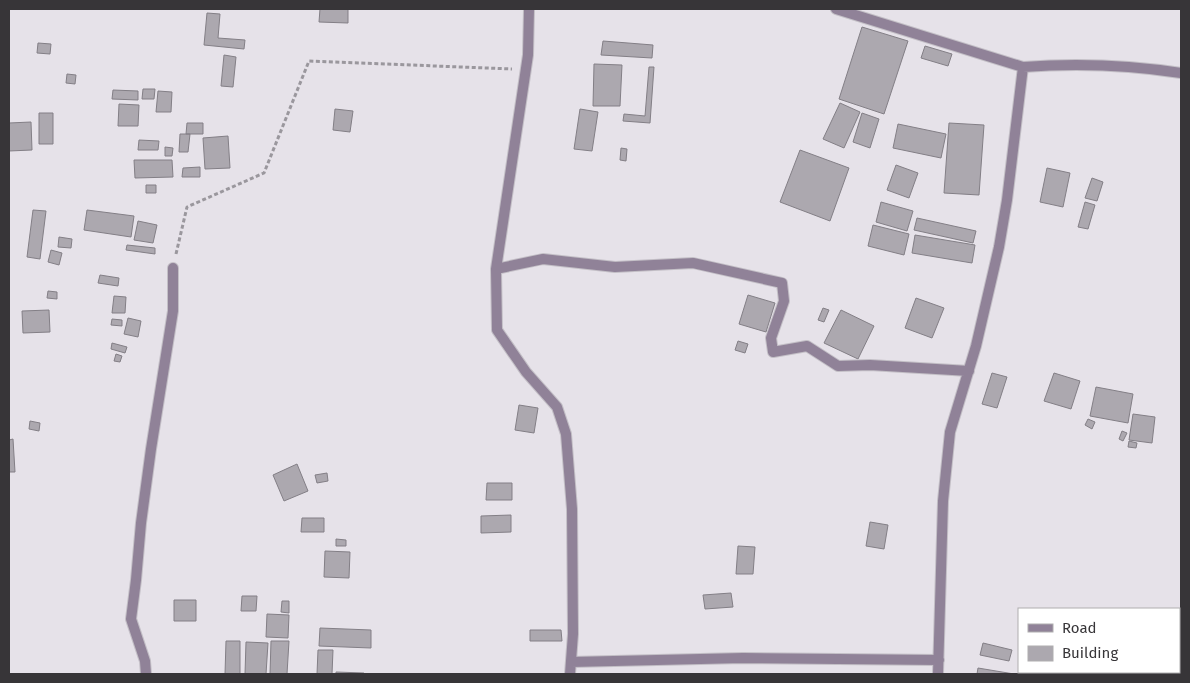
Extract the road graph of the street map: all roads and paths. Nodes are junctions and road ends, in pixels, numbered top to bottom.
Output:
1 (530, 9) edge
2 (836, 9) edge
3 (1023, 66) junction
4 (526, 70) junction
5 (1181, 74) edge
6 (173, 268) joint
7 (496, 269) junction
8 (969, 371) junction
9 (939, 660) junction
10 (571, 662) junction
11 (146, 674) edge
12 (570, 674) edge
13 (938, 674) edge

1 - 4 street
2 - 3 street
3 - 5 street
3 - 8 street
4 - 6 path
4 - 7 street
6 - 11 street
7 - 8 street
7 - 10 street
8 - 9 street
9 - 10 street
9 - 13 street
10 - 12 street

